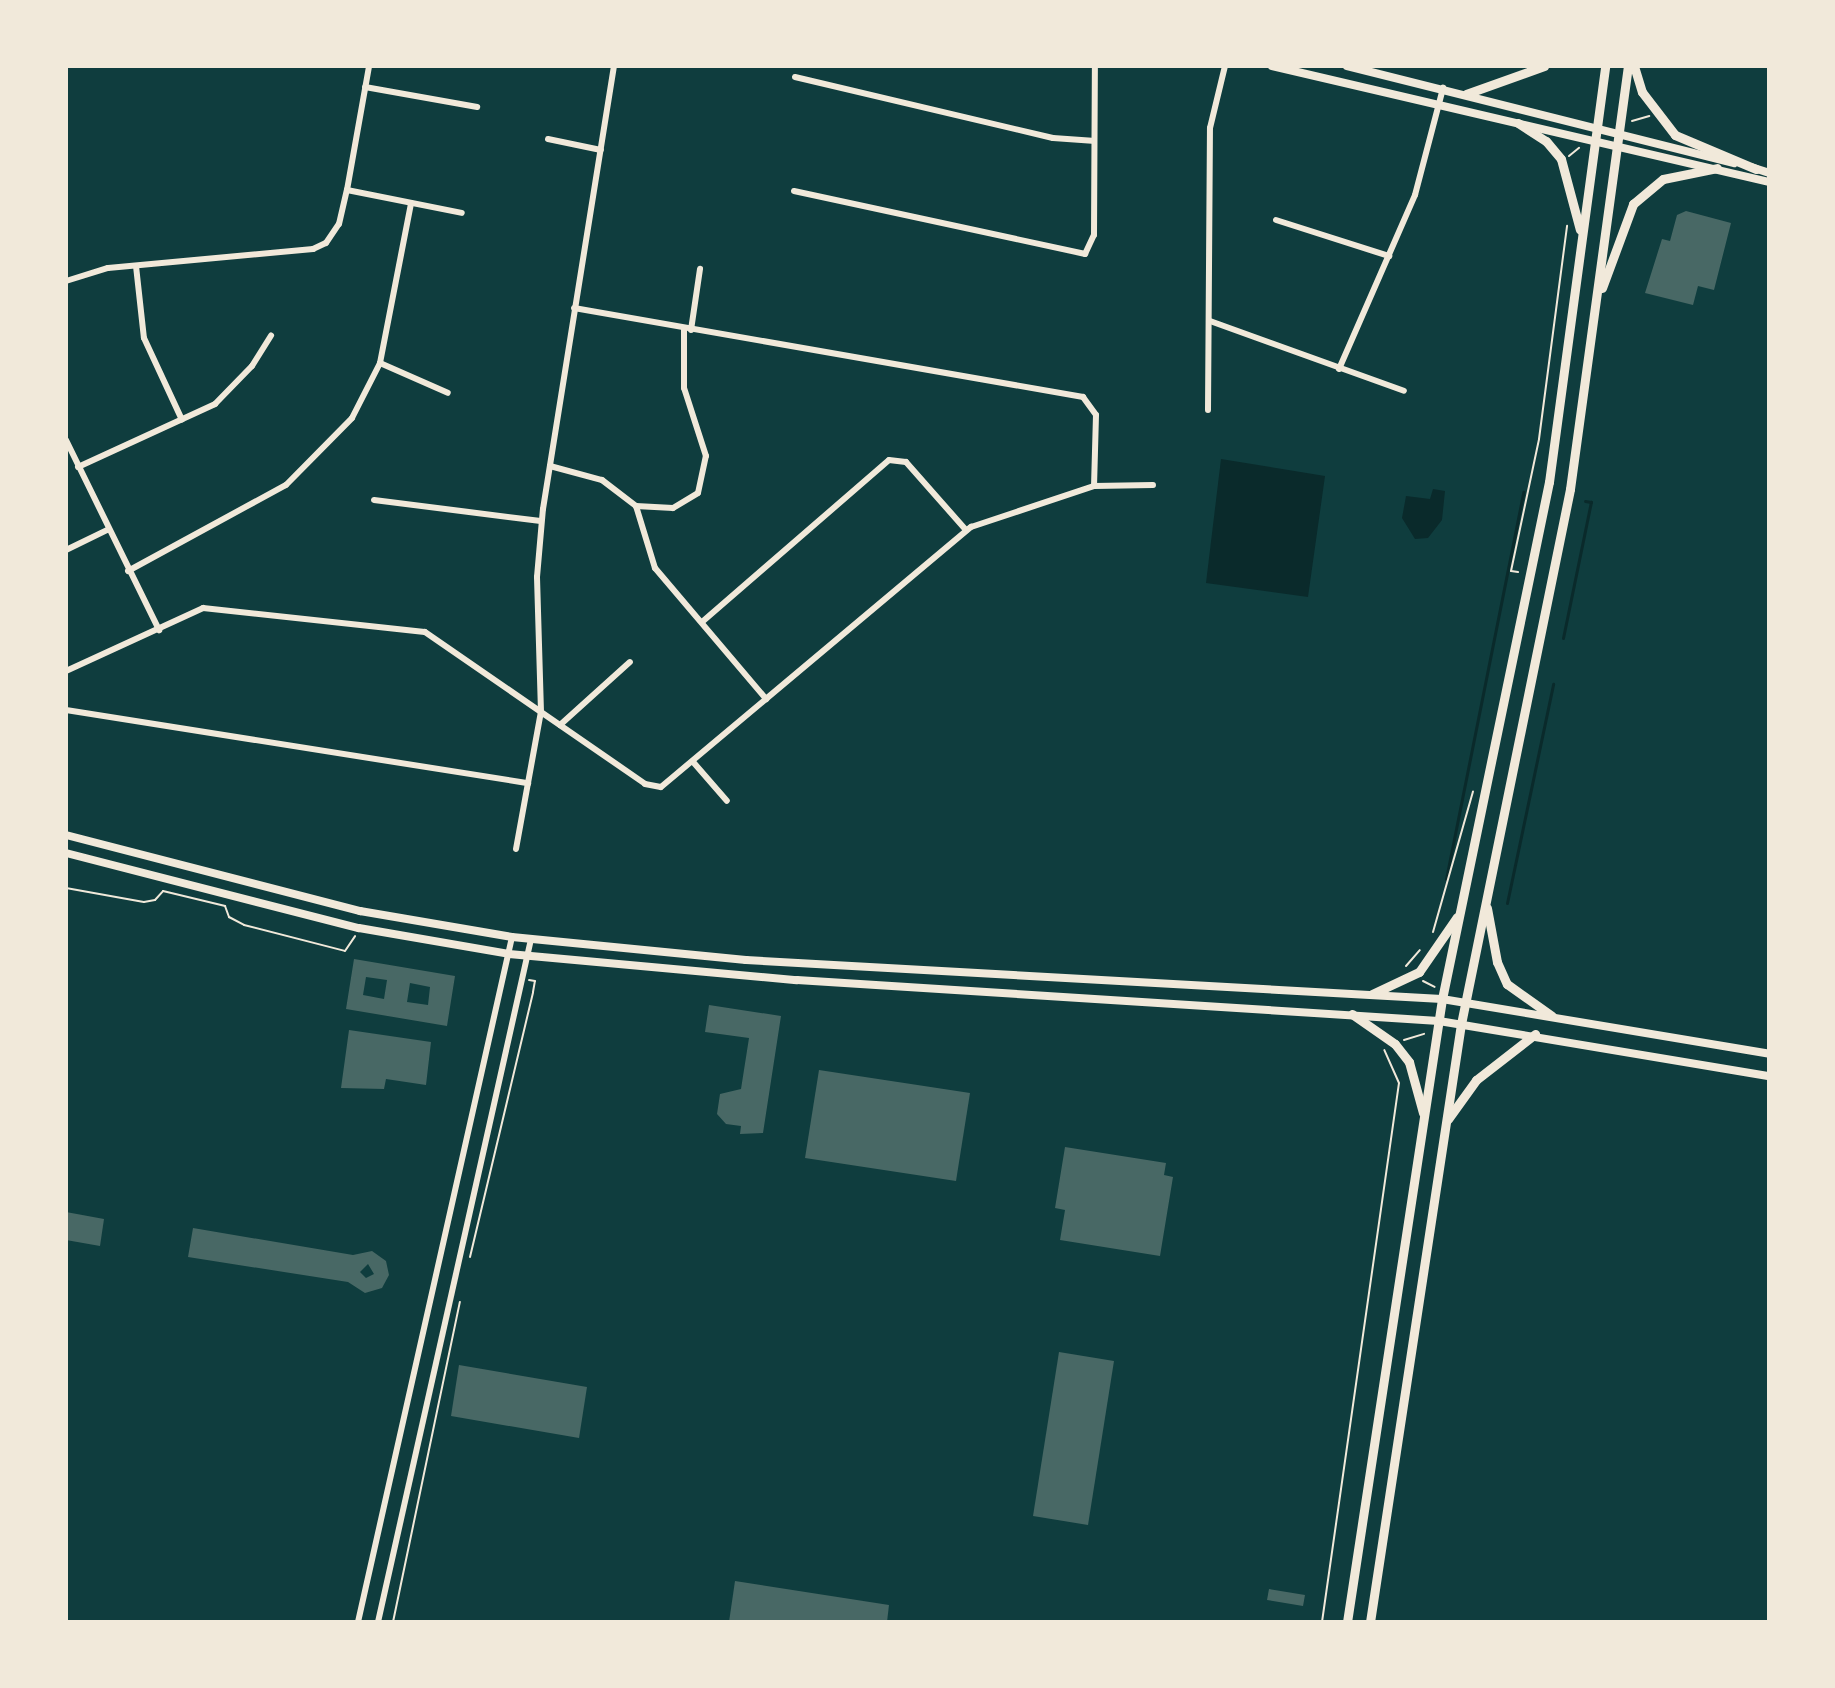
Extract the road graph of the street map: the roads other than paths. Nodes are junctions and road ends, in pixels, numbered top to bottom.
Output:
1 (369, 66) edge
2 (614, 66) edge
3 (1095, 66) edge
4 (1225, 66) edge
5 (1347, 66) edge
6 (1544, 66) edge
7 (1605, 66) edge
8 (1631, 66) edge
9 (1276, 67) edge
10 (795, 77) dead end
11 (365, 87) junction
12 (1443, 88) junction
13 (1466, 94) junction
14 (1439, 104) junction
15 (477, 107) dead end
16 (1518, 123) junction
17 (1597, 128) junction
18 (1619, 132) junction
19 (548, 139) dead end
20 (1092, 141) junction
21 (1595, 143) junction
22 (1617, 147) junction
23 (601, 150) junction
24 (1717, 168) junction
25 (1756, 169) junction
26 (1769, 173) edge
27 (1769, 182) edge
28 (347, 190) junction
29 (794, 191) dead end
30 (411, 203) junction
31 (462, 213) dead end
32 (1276, 220) dead end
33 (1582, 237) junction
34 (1389, 256) junction
35 (136, 266) junction
36 (700, 269) dead end
37 (66, 281) edge
38 (574, 308) junction
39 (1210, 321) junction
40 (1592, 322) junction
41 (688, 330) junction
42 (271, 336) dead end
43 (380, 363) junction
44 (1339, 369) junction
45 (1404, 391) dead end
46 (448, 393) dead end
47 (1208, 410) dead end
48 (182, 420) junction
49 (66, 440) edge
50 (550, 466) junction
51 (78, 467) junction
52 (1153, 485) dead end
53 (1094, 486) junction
54 (374, 500) dead end
55 (636, 506) junction
56 (541, 521) junction
57 (107, 530) junction
58 (966, 530) junction
59 (66, 550) edge
60 (128, 571) junction
61 (702, 622) junction
62 (159, 630) junction
63 (630, 662) dead end
64 (66, 671) edge
65 (766, 699) junction
66 (66, 710) edge
67 (541, 712) junction
68 (560, 725) junction
69 (694, 763) junction
70 (528, 783) junction
71 (727, 801) dead end
72 (66, 835) edge
73 (516, 849) dead end
74 (66, 853) edge
75 (1486, 900) junction
76 (1461, 910) junction
77 (512, 937) junction
78 (531, 939) junction
79 (509, 954) junction
80 (527, 956) junction
81 (701, 956) junction
82 (700, 972) junction
83 (1372, 994) junction
84 (1442, 999) junction
85 (1465, 1002) junction
86 (1352, 1014) junction
87 (1552, 1016) junction
88 (1439, 1021) junction
89 (1461, 1024) junction
90 (1535, 1034) junction
91 (1769, 1054) edge
92 (1769, 1076) edge
93 (1446, 1122) junction
94 (1425, 1124) junction
95 (358, 1622) edge
96 (378, 1622) edge
97 (1347, 1622) edge
98 (1370, 1622) edge

1 - 11 street
2 - 23 street
3 - 20 street
4 - 39 street
5 - 12 main road
6 - 13 main road
7 - 17 main road
8 - 18 main road
8 - 25 main road
9 - 14 main road
10 - 20 street
11 - 15 street
11 - 28 street
12 - 13 main road
12 - 14 street
13 - 17 main road
14 - 16 main road
14 - 34 street
16 - 21 main road
16 - 33 main road
17 - 18 main road
17 - 21 main road
18 - 22 main road
18 - 25 main road
19 - 23 street
20 - 29 street
21 - 22 main road
21 - 33 main road
22 - 24 main road
22 - 40 main road
23 - 38 street
24 - 27 main road
24 - 40 main road
25 - 26 main road
28 - 30 street
28 - 35 street
30 - 31 street
30 - 43 street
32 - 34 street
33 - 76 main road
34 - 44 street
35 - 37 street
35 - 48 street
36 - 41 street
38 - 41 street
38 - 50 street
39 - 44 street
39 - 47 street
40 - 75 main road
41 - 53 street
41 - 55 street
42 - 48 street
43 - 46 street
43 - 60 street
44 - 45 street
48 - 51 street
49 - 51 street
50 - 55 street
50 - 56 street
51 - 57 street
52 - 53 street
53 - 58 street
54 - 56 street
55 - 61 street
56 - 67 street
57 - 59 street
57 - 60 street
58 - 61 street
58 - 65 street
60 - 62 street
61 - 65 street
62 - 64 street
62 - 67 street
63 - 68 street
65 - 69 street
66 - 70 street
67 - 68 street
67 - 70 street
68 - 69 street
69 - 71 street
70 - 73 street
72 - 77 main road
74 - 79 main road
75 - 85 main road
75 - 87 main road
76 - 83 main road
76 - 84 main road
77 - 78 main road
77 - 79 street
78 - 80 street
78 - 81 main road
79 - 80 main road
79 - 95 street
80 - 82 main road
80 - 96 street
81 - 82 main road
81 - 83 main road
82 - 86 main road
83 - 84 main road
84 - 85 main road
84 - 88 main road
85 - 87 main road
85 - 89 main road
86 - 88 main road
86 - 94 main road
87 - 91 main road
88 - 89 main road
88 - 94 main road
89 - 90 main road
89 - 93 main road
90 - 92 main road
90 - 93 main road
93 - 98 main road
94 - 97 main road

